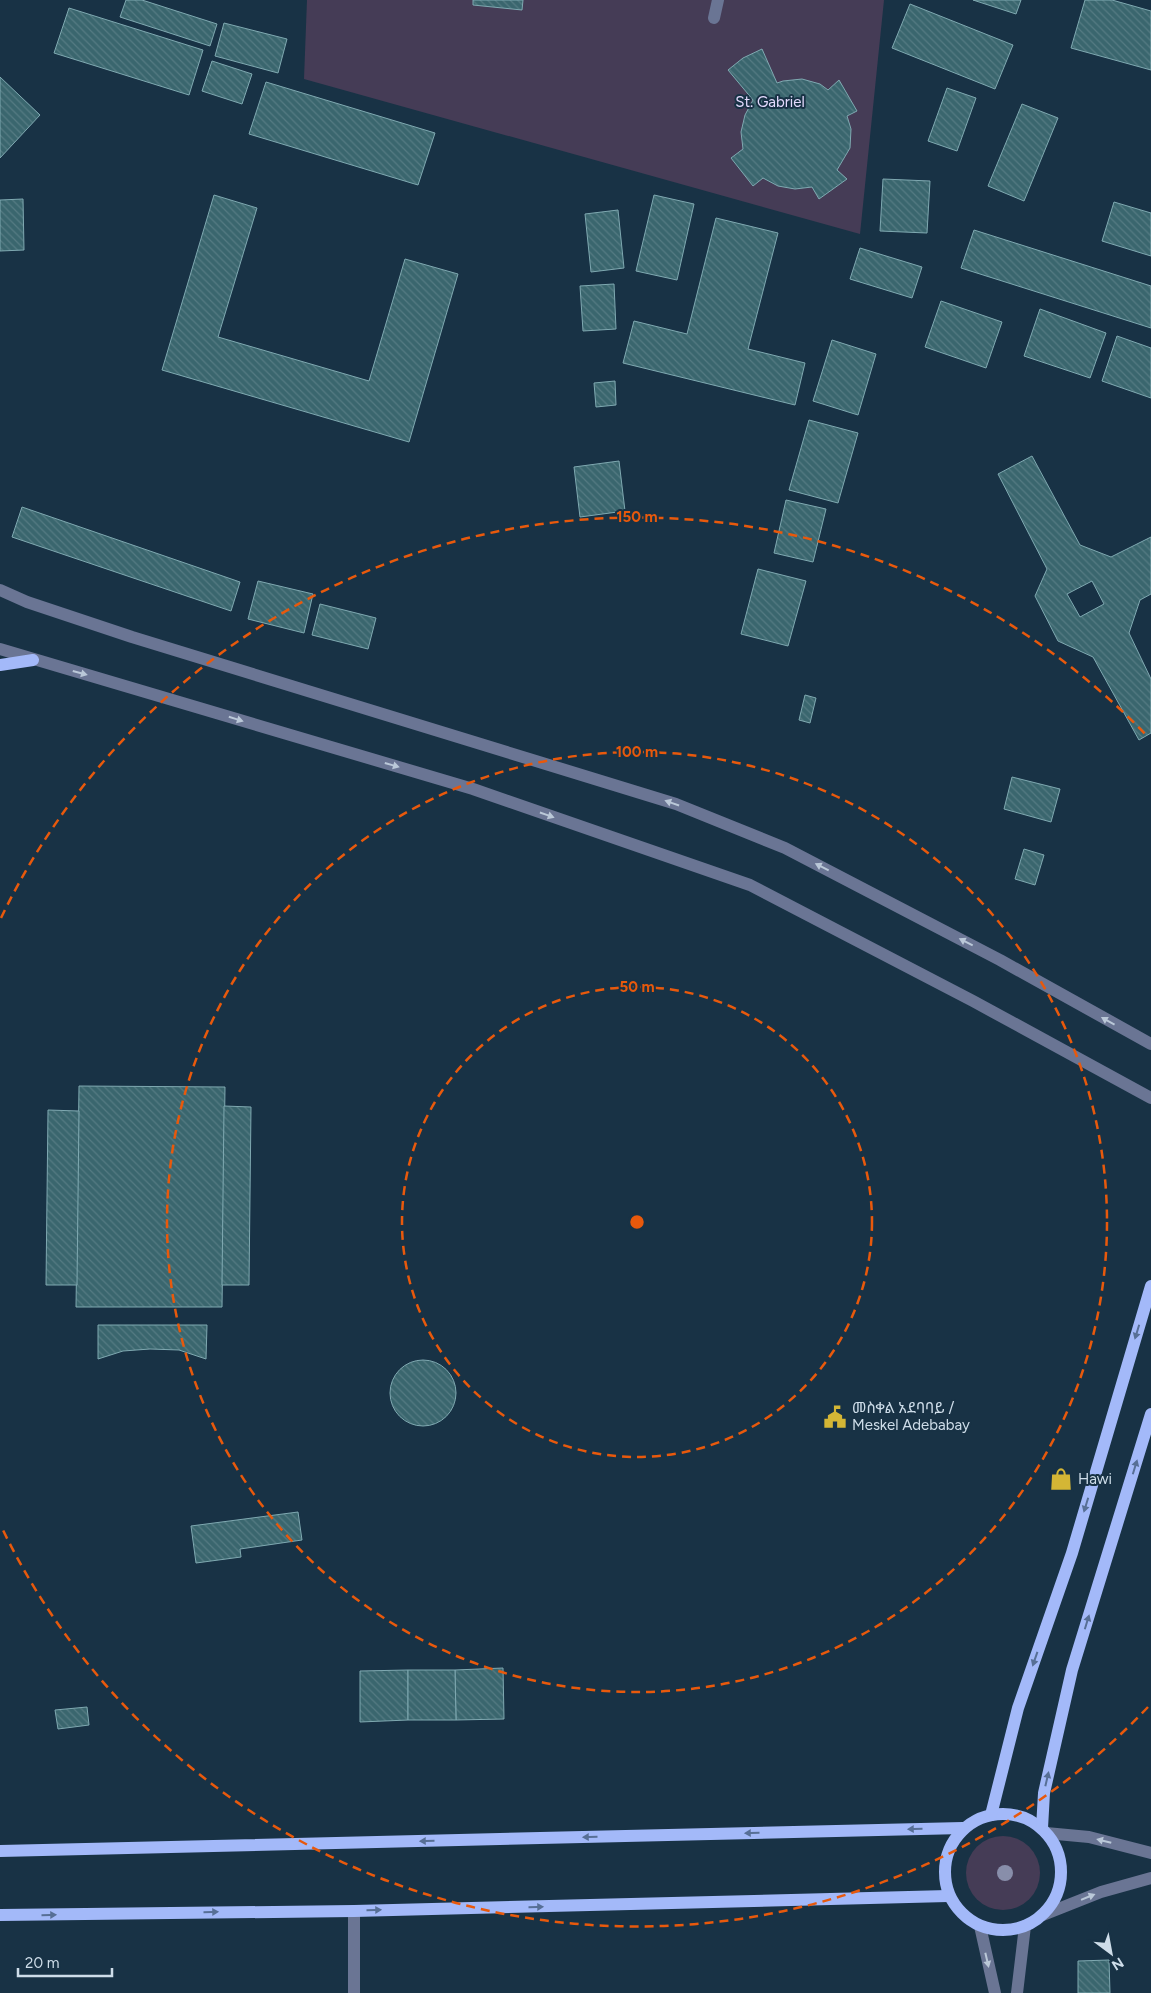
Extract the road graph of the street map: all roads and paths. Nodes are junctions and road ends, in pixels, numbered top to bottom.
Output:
1 (718, 0) edge
2 (714, 18) dead end
3 (0, 590) edge
4 (0, 649) edge
5 (33, 660) junction
6 (0, 665) edge
7 (1151, 1044) edge
8 (1151, 1098) edge
9 (1151, 1286) edge
10 (1151, 1414) edge
11 (990, 1815) junction
12 (963, 1828) junction
13 (1044, 1830) junction
14 (0, 1850) edge
15 (1151, 1853) edge
16 (1151, 1878) edge
17 (948, 1896) junction
18 (354, 1911) junction
19 (0, 1915) edge
20 (1043, 1915) junction
21 (980, 1926) junction
22 (1025, 1926) junction
23 (354, 1993) edge
24 (995, 1993) edge
25 (1017, 1993) edge

1 - 2 street
7 -> 3 street
4 - 5 street
5 - 6 main road
5 -> 8 street
9 -> 11 main road
13 -> 10 main road
11 - 12 main road
11 - 13 main road
12 -> 14 main road
12 - 17 main road
15 -> 13 street
13 - 20 main road
20 -> 16 street
18 -> 17 main road
17 - 21 main road
19 -> 18 main road
18 - 23 street
20 - 22 main road
21 - 22 main road
21 -> 24 street
22 - 25 street

